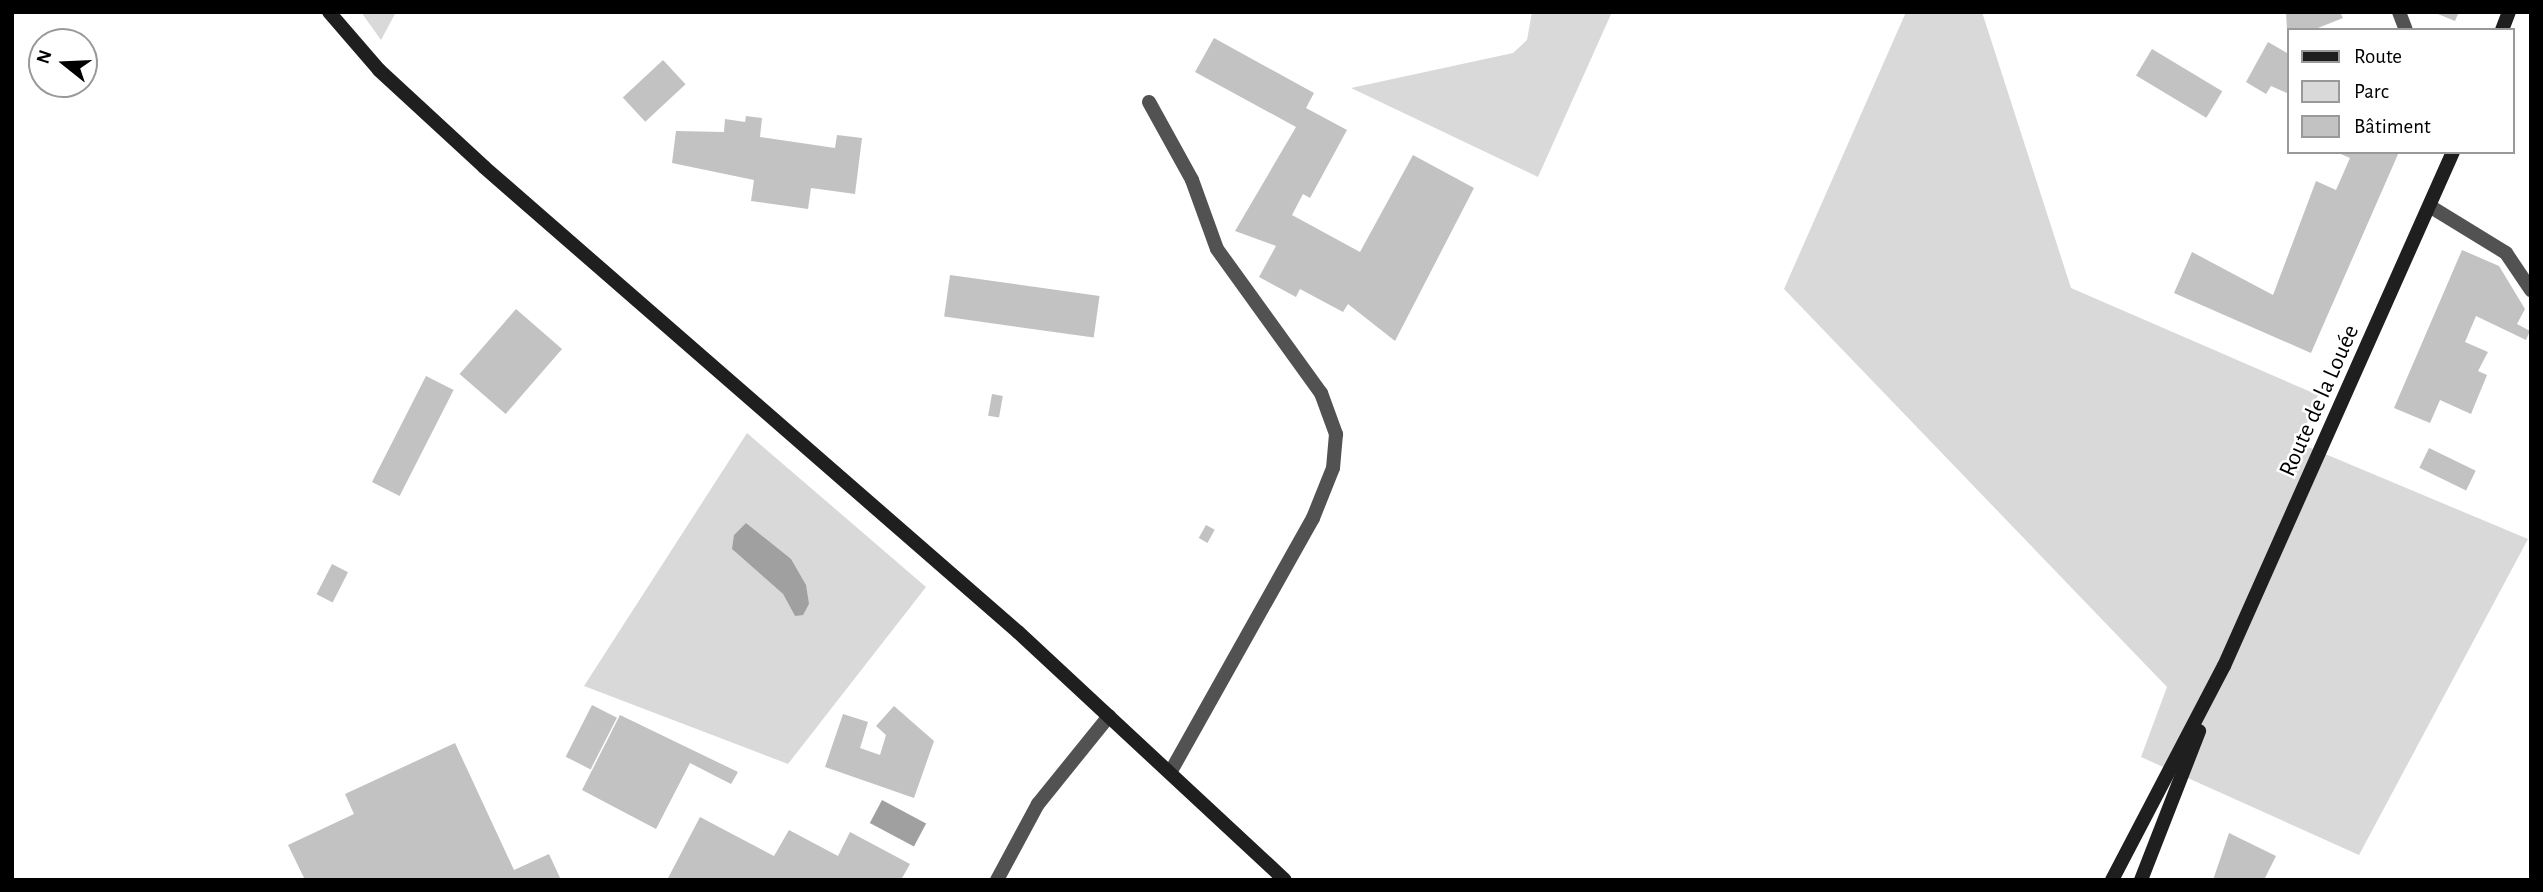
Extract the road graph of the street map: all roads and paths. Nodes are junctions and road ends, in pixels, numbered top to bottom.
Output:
1 (330, 12) edge
2 (2510, 12) edge
3 (2503, 28) edge
4 (1149, 102) dead end
5 (2452, 154) edge
6 (2431, 207) junction
7 (2531, 290) edge
8 (2224, 666) junction
9 (1109, 716) junction
10 (1170, 773) junction
11 (997, 880) edge
12 (1285, 880) edge
13 (2112, 880) edge
14 (2141, 880) edge

1 - 9 street
2 - 3 street
4 - 10 street
5 - 6 street, Route de la Louée
6 - 7 street
6 - 8 street, Route de la Louée
8 - 13 street, Route de la Louée
8 - 14 street, Route de la Louée
9 - 10 street
9 - 11 street
10 - 12 street

